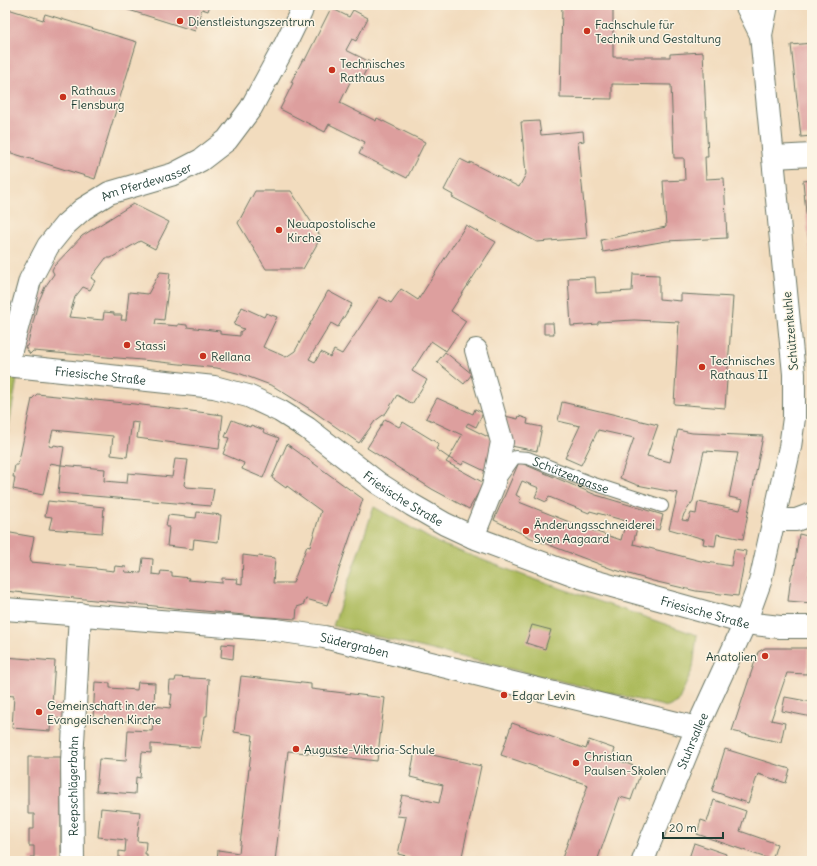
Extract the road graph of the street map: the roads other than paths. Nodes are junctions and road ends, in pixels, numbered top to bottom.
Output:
1 (302, 5) edge
2 (746, 5) edge
3 (768, 5) edge
4 (761, 35) junction
5 (812, 155) edge
6 (774, 157) junction
7 (476, 350) dead end
8 (6, 365) edge
9 (493, 487) junction
10 (662, 506) dead end
11 (812, 514) edge
12 (774, 520) junction
13 (473, 537) junction
14 (5, 608) edge
15 (80, 614) junction
16 (745, 623) junction
17 (812, 627) edge
18 (697, 728) junction
19 (73, 861) edge
20 (643, 861) edge

1 - 8 street, Am Pferdewasser
2 - 4 street, Schützenkuhle
3 - 4 street, Schützenkuhle
4 - 6 street, Schützenkuhle
5 - 6 street
6 - 12 street, Schützenkuhle
7 - 9 street, Schützengasse
8 - 13 street, Friesische Straße
9 - 10 lane, Schützengasse
9 - 13 street, Schützengasse
11 - 12 street
12 - 16 street, Schützenkuhle
13 - 16 street, Friesische Straße
14 - 15 street, Südergraben
15 - 18 street, Südergraben
15 - 19 street, Reepschlägerbahn
16 - 17 street, Friesische Straße
16 - 18 street, Stuhrsallee
18 - 20 street, Stuhrsallee

